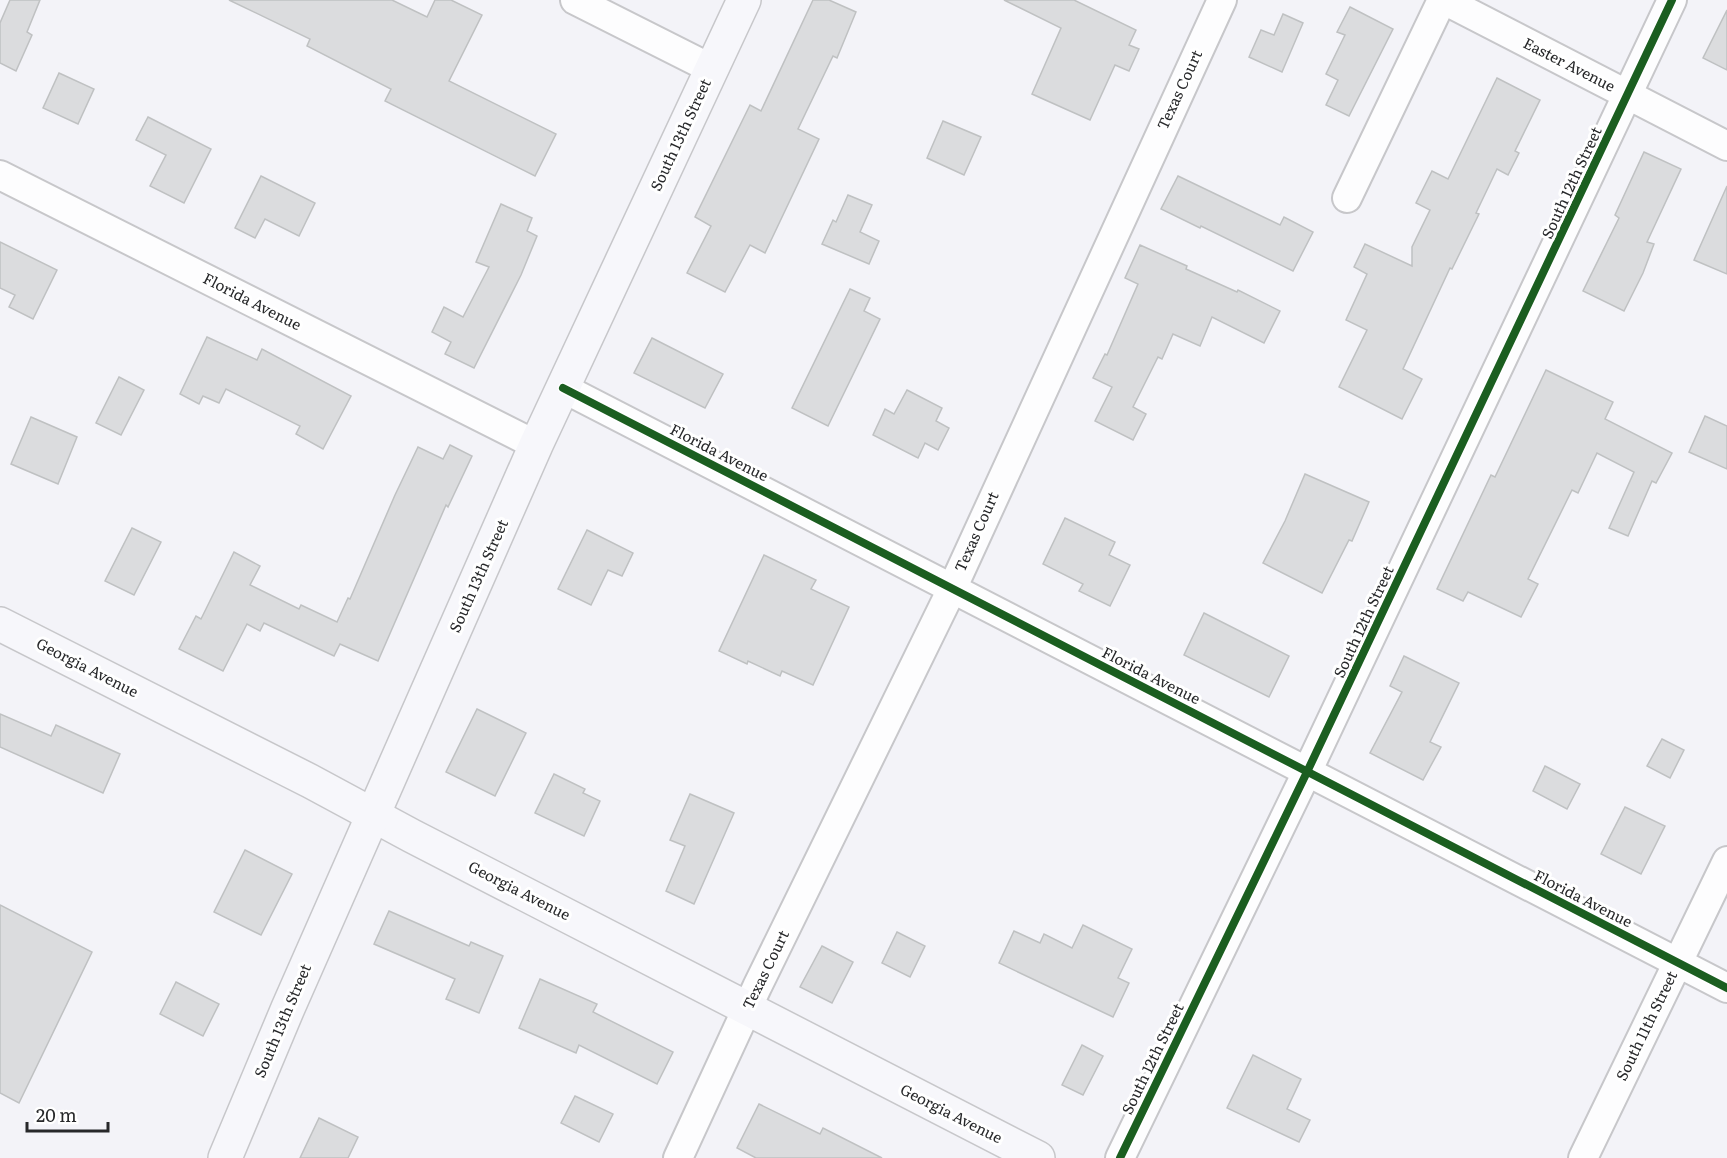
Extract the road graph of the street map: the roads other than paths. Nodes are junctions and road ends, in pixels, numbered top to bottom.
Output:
1 (576, 0) edge
2 (744, 0) edge
3 (1222, 0) edge
4 (1443, 0) edge
5 (1671, 0) edge
6 (712, 69) junction
7 (1628, 95) junction
8 (1727, 146) edge
9 (0, 175) edge
10 (1347, 198) dead end
11 (563, 388) junction
12 (537, 445) junction
13 (952, 589) junction
14 (0, 624) edge
15 (1307, 772) junction
16 (374, 815) junction
17 (1727, 861) edge
18 (1677, 962) junction
19 (1727, 988) edge
20 (747, 1009) junction
21 (225, 1158) edge
22 (678, 1158) edge
23 (1038, 1158) edge
24 (1120, 1158) edge
25 (1583, 1158) edge

1 - 6 street
2 - 6 street, South 13th Street
3 - 13 street, Texas Court
4 - 7 street, Easter Avenue
4 - 10 street
5 - 7 street, South 12th Street
6 - 11 street, South 13th Street
7 - 8 street, Easter Avenue
7 - 15 street, South 12th Street
9 - 12 street, Florida Avenue
11 - 12 street, South 13th Street
11 - 13 street, Florida Avenue
12 - 16 street, South 13th Street
13 - 15 street, Florida Avenue
13 - 20 street, Texas Court
14 - 16 street, Georgia Avenue
15 - 18 street, Florida Avenue
15 - 24 street, South 12th Street
16 - 20 street, Georgia Avenue
16 - 21 street, South 13th Street
17 - 18 street, South 11th Street
18 - 19 street, Florida Avenue
18 - 25 street, South 11th Street
20 - 22 street, Texas Court
20 - 23 street, Georgia Avenue

